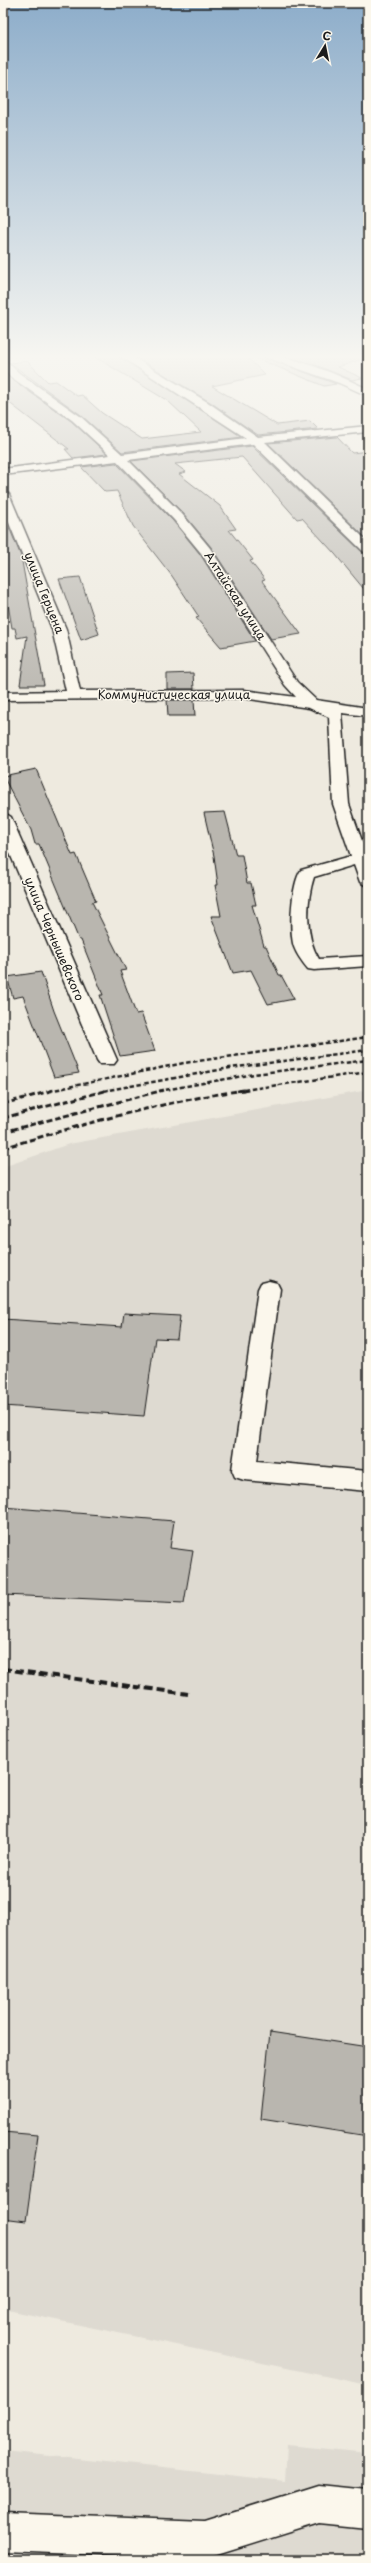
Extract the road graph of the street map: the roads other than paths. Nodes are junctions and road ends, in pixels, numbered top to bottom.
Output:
1 (135, 474) edge
2 (291, 474) edge
3 (3, 494) edge
4 (368, 549) edge
5 (74, 695) junction
6 (3, 696) edge
7 (308, 702) junction
8 (368, 712) edge
9 (3, 817) edge
10 (358, 859) junction
11 (368, 882) edge
12 (368, 961) edge
13 (107, 1060) dead end
14 (269, 1289) dead end
15 (368, 1481) edge
16 (368, 2509) edge
17 (3, 2532) edge

1 - 7 street, Алтайская улица
2 - 4 street
3 - 5 street, улица Герцена
5 - 6 street, Коммунистическая улица
5 - 7 street, Коммунистическая улица
7 - 8 street, Коммунистическая улица
7 - 10 street, Алтайская улица
9 - 13 street, улица Чернышевского
10 - 11 street, Алтайская улица
10 - 12 street
14 - 15 street
16 - 17 street

